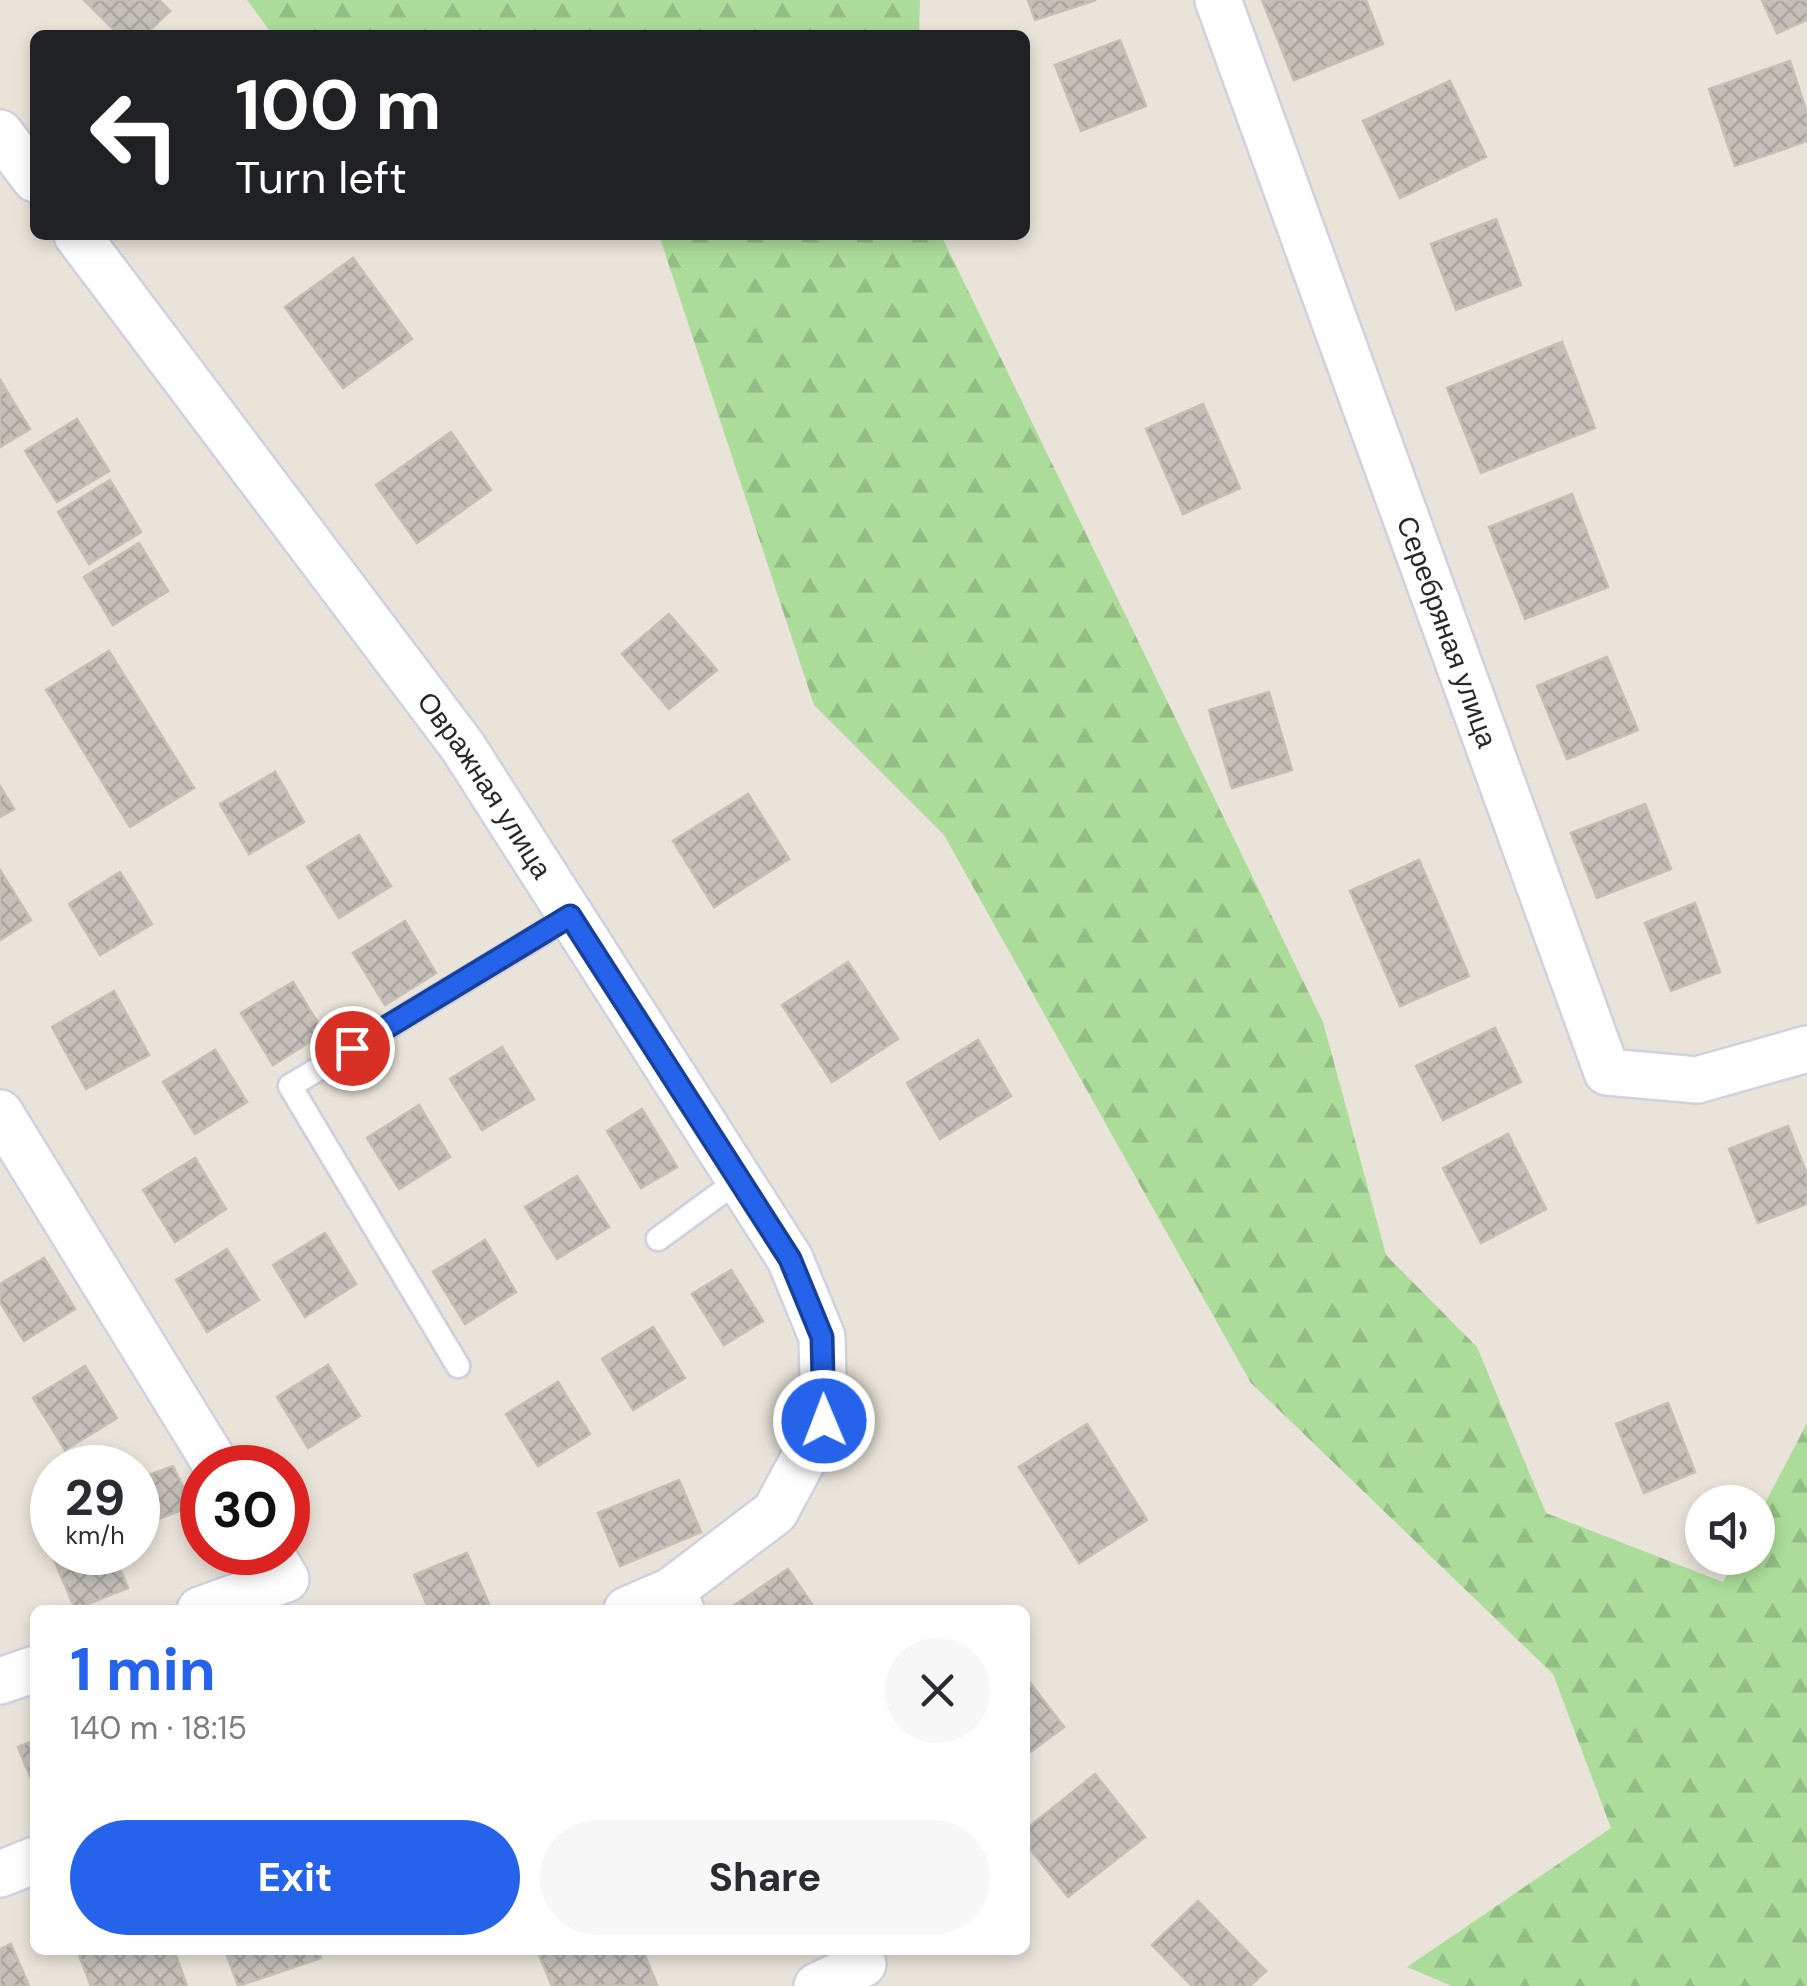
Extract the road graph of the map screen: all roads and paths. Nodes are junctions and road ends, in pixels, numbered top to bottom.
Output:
1 (1218, 0) edge
2 (0, 133) edge
3 (30, 173) edge
4 (80, 240) edge
5 (570, 916) junction
6 (1807, 1049) edge
7 (0, 1112) edge
8 (740, 1179) junction
9 (658, 1240) dead end
10 (458, 1366) dead end
11 (204, 1445) edge
12 (284, 1575) edge
13 (676, 1601) edge
14 (214, 1605) edge
15 (30, 1671) edge
16 (0, 1681) edge
17 (30, 1862) edge
18 (0, 1874) edge
19 (866, 1967) edge
20 (817, 1986) edge

1 - 6 street, Серебряная улица
2 - 3 street
4 - 5 street, Овражная улица
5 - 8 street, Овражная улица
5 - 10 lane
7 - 11 street
8 - 9 lane
8 - 13 street, Овражная улица
12 - 14 street
15 - 16 street
17 - 18 street
19 - 20 street

